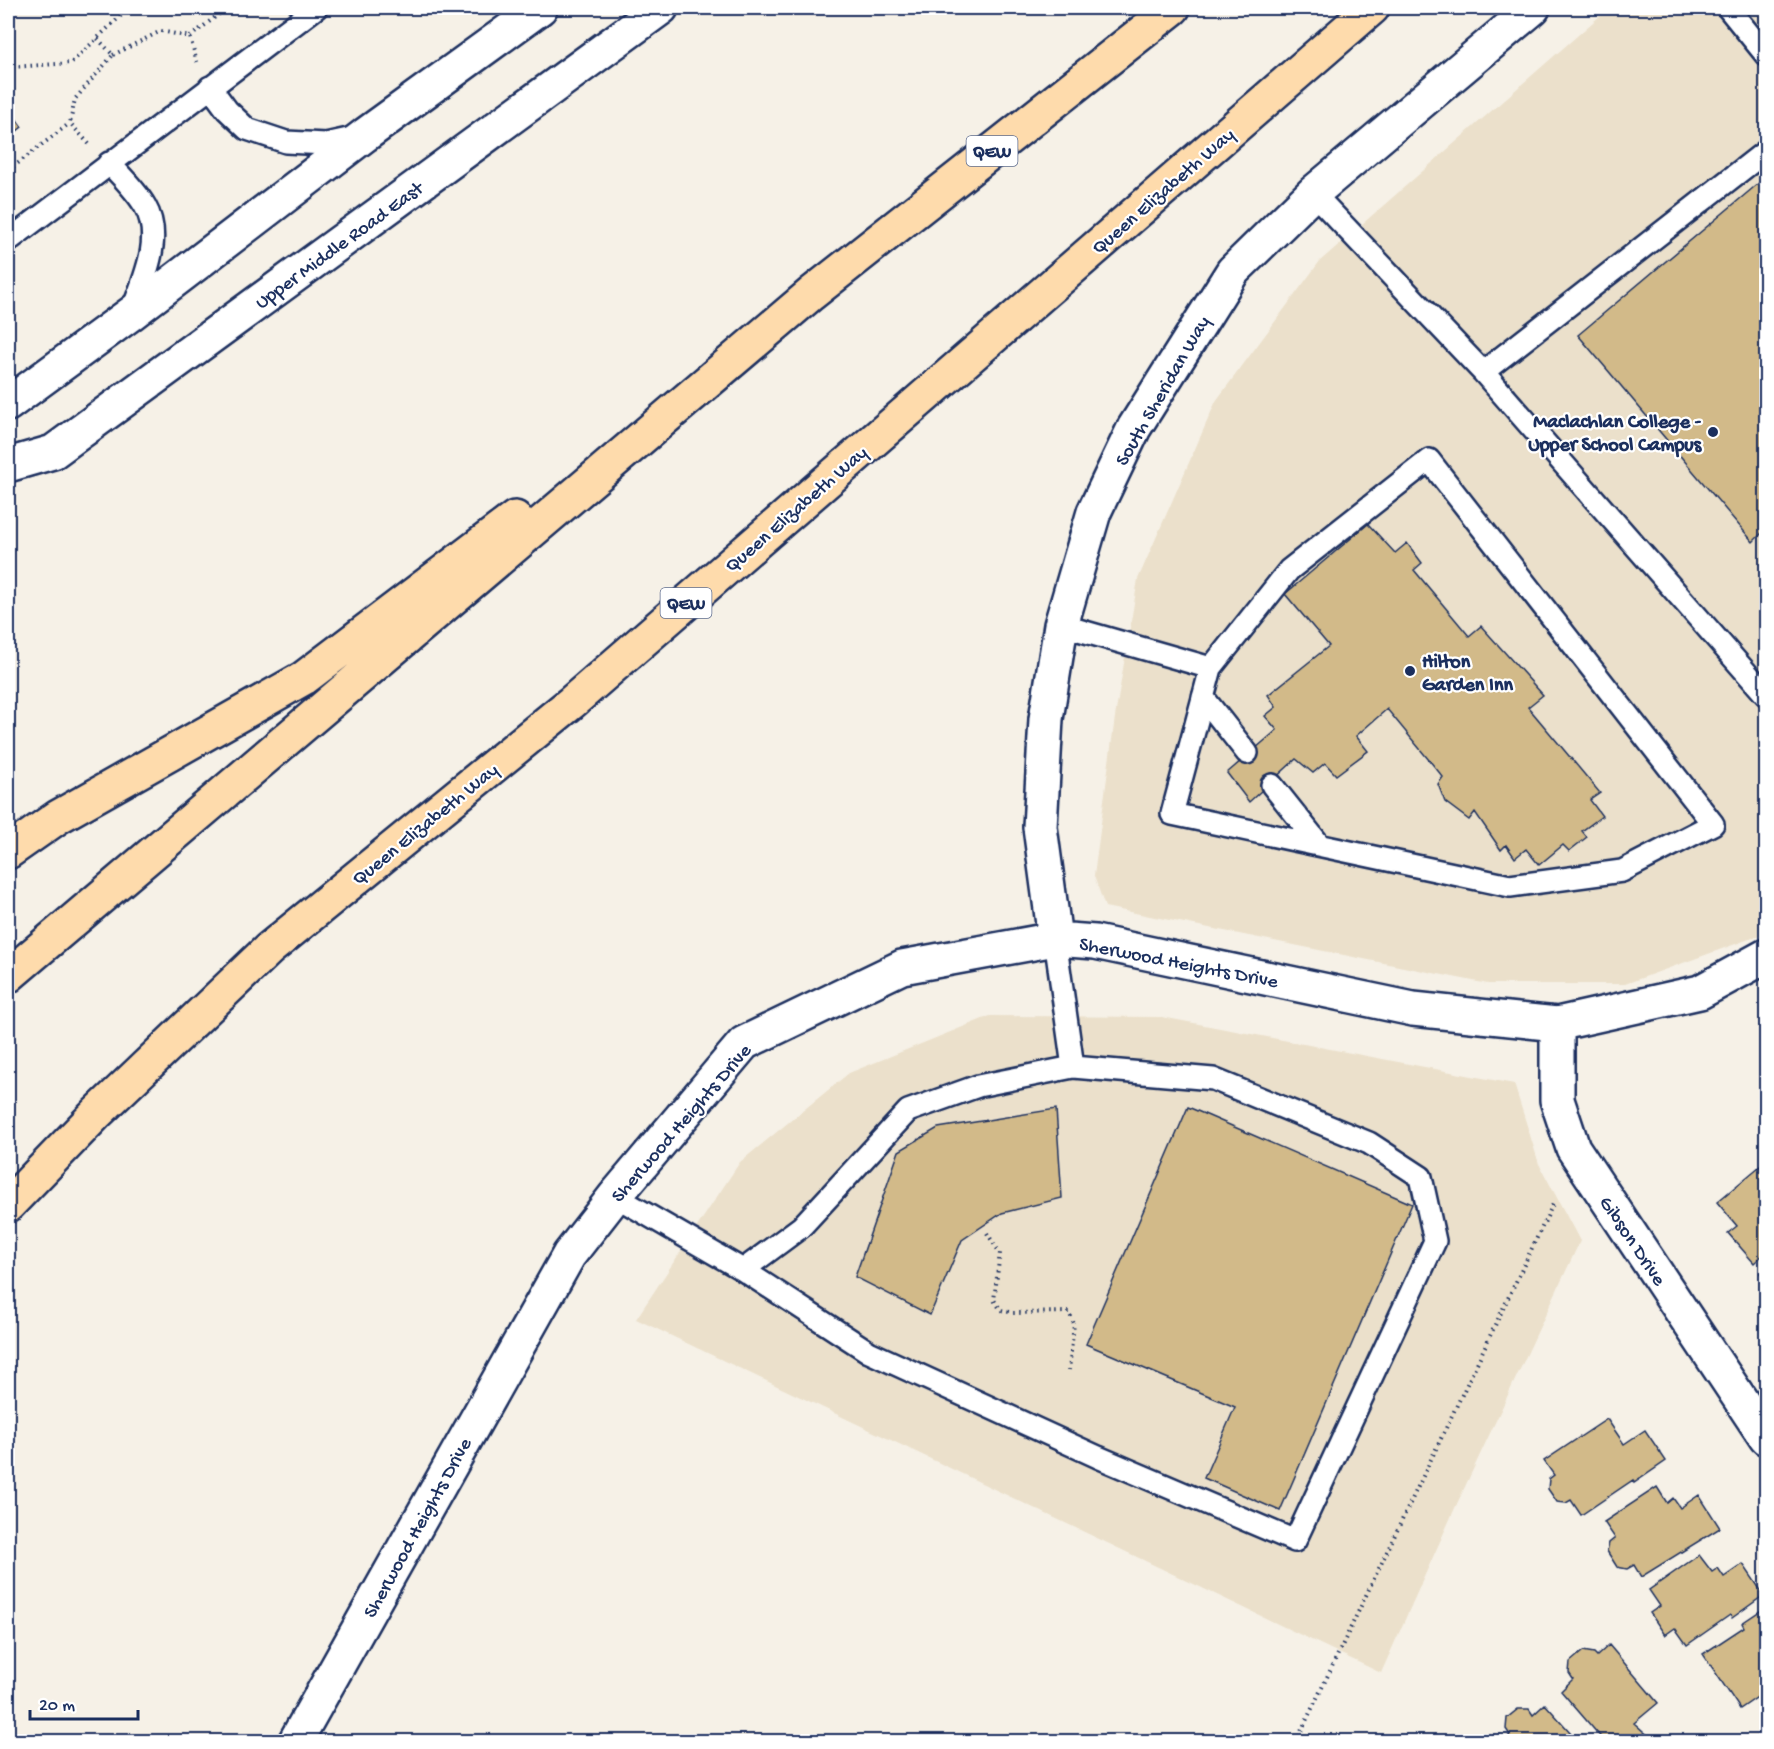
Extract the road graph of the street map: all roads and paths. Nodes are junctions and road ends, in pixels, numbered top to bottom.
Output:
1 (129, 8) edge
2 (316, 8) edge
3 (540, 8) edge
4 (661, 8) edge
5 (1173, 8) edge
6 (1372, 8) edge
7 (1533, 8) edge
8 (1728, 8) edge
9 (219, 14) dead end
10 (190, 37) junction
11 (97, 38) junction
12 (113, 55) junction
13 (1767, 55) edge
14 (8, 63) edge
15 (198, 64) dead end
16 (210, 87) junction
17 (70, 123) junction
18 (365, 135) junction
19 (90, 146) dead end
20 (1767, 151) edge
21 (109, 163) junction
22 (13, 167) dead end
23 (1312, 193) junction
24 (8, 241) edge
25 (811, 294) junction
26 (132, 313) junction
27 (1483, 372) junction
28 (8, 404) edge
29 (8, 465) edge
30 (1061, 625) junction
31 (1211, 668) junction
32 (1767, 694) edge
33 (1203, 697) junction
34 (1247, 753) dead end
35 (1272, 784) dead end
36 (1319, 844) junction
37 (8, 852) edge
38 (1055, 939) junction
39 (1767, 956) edge
40 (8, 976) edge
41 (1557, 1024) junction
42 (1073, 1067) junction
43 (615, 1196) junction
44 (1554, 1202) dead end
45 (8, 1205) edge
46 (987, 1233) dead end
47 (743, 1270) junction
48 (1069, 1370) dead end
49 (1767, 1438) edge
50 (295, 1742) edge
51 (1296, 1742) edge

1 - 11 path
2 - 16 lane
3 - 18 street
4 - 29 street, Upper Middle Road East
5 - 25 highway, QEW
6 - 45 highway, Queen Elizabeth Way / QEW
7 - 23 street, South Sheridan Way
8 - 13 lane
9 - 10 path
10 - 12 path
10 - 15 path
11 - 12 path
11 - 14 path
12 - 17 path
16 - 18 lane
16 - 21 lane
17 - 19 path
17 - 22 path
18 - 26 street
20 - 27 lane
21 - 24 lane
21 - 26 lane
23 - 27 lane
23 - 30 street, South Sheridan Way
25 - 37 highway
25 - 40 highway, QEW
26 - 28 street
27 - 32 lane
30 - 31 lane
30 - 38 street, South Sheridan Way
31 - 33 lane
31 - 36 lane
33 - 34 lane
33 - 36 lane
35 - 36 lane
38 - 41 street, Sherwood Heights Drive
38 - 42 lane
38 - 43 street, Sherwood Heights Drive
39 - 41 street, Sherwood Heights Drive
41 - 49 street, Gibson Drive
42 - 47 lane
42 - 47 lane
43 - 47 lane
43 - 50 street, Sherwood Heights Drive
44 - 51 path
46 - 48 path

